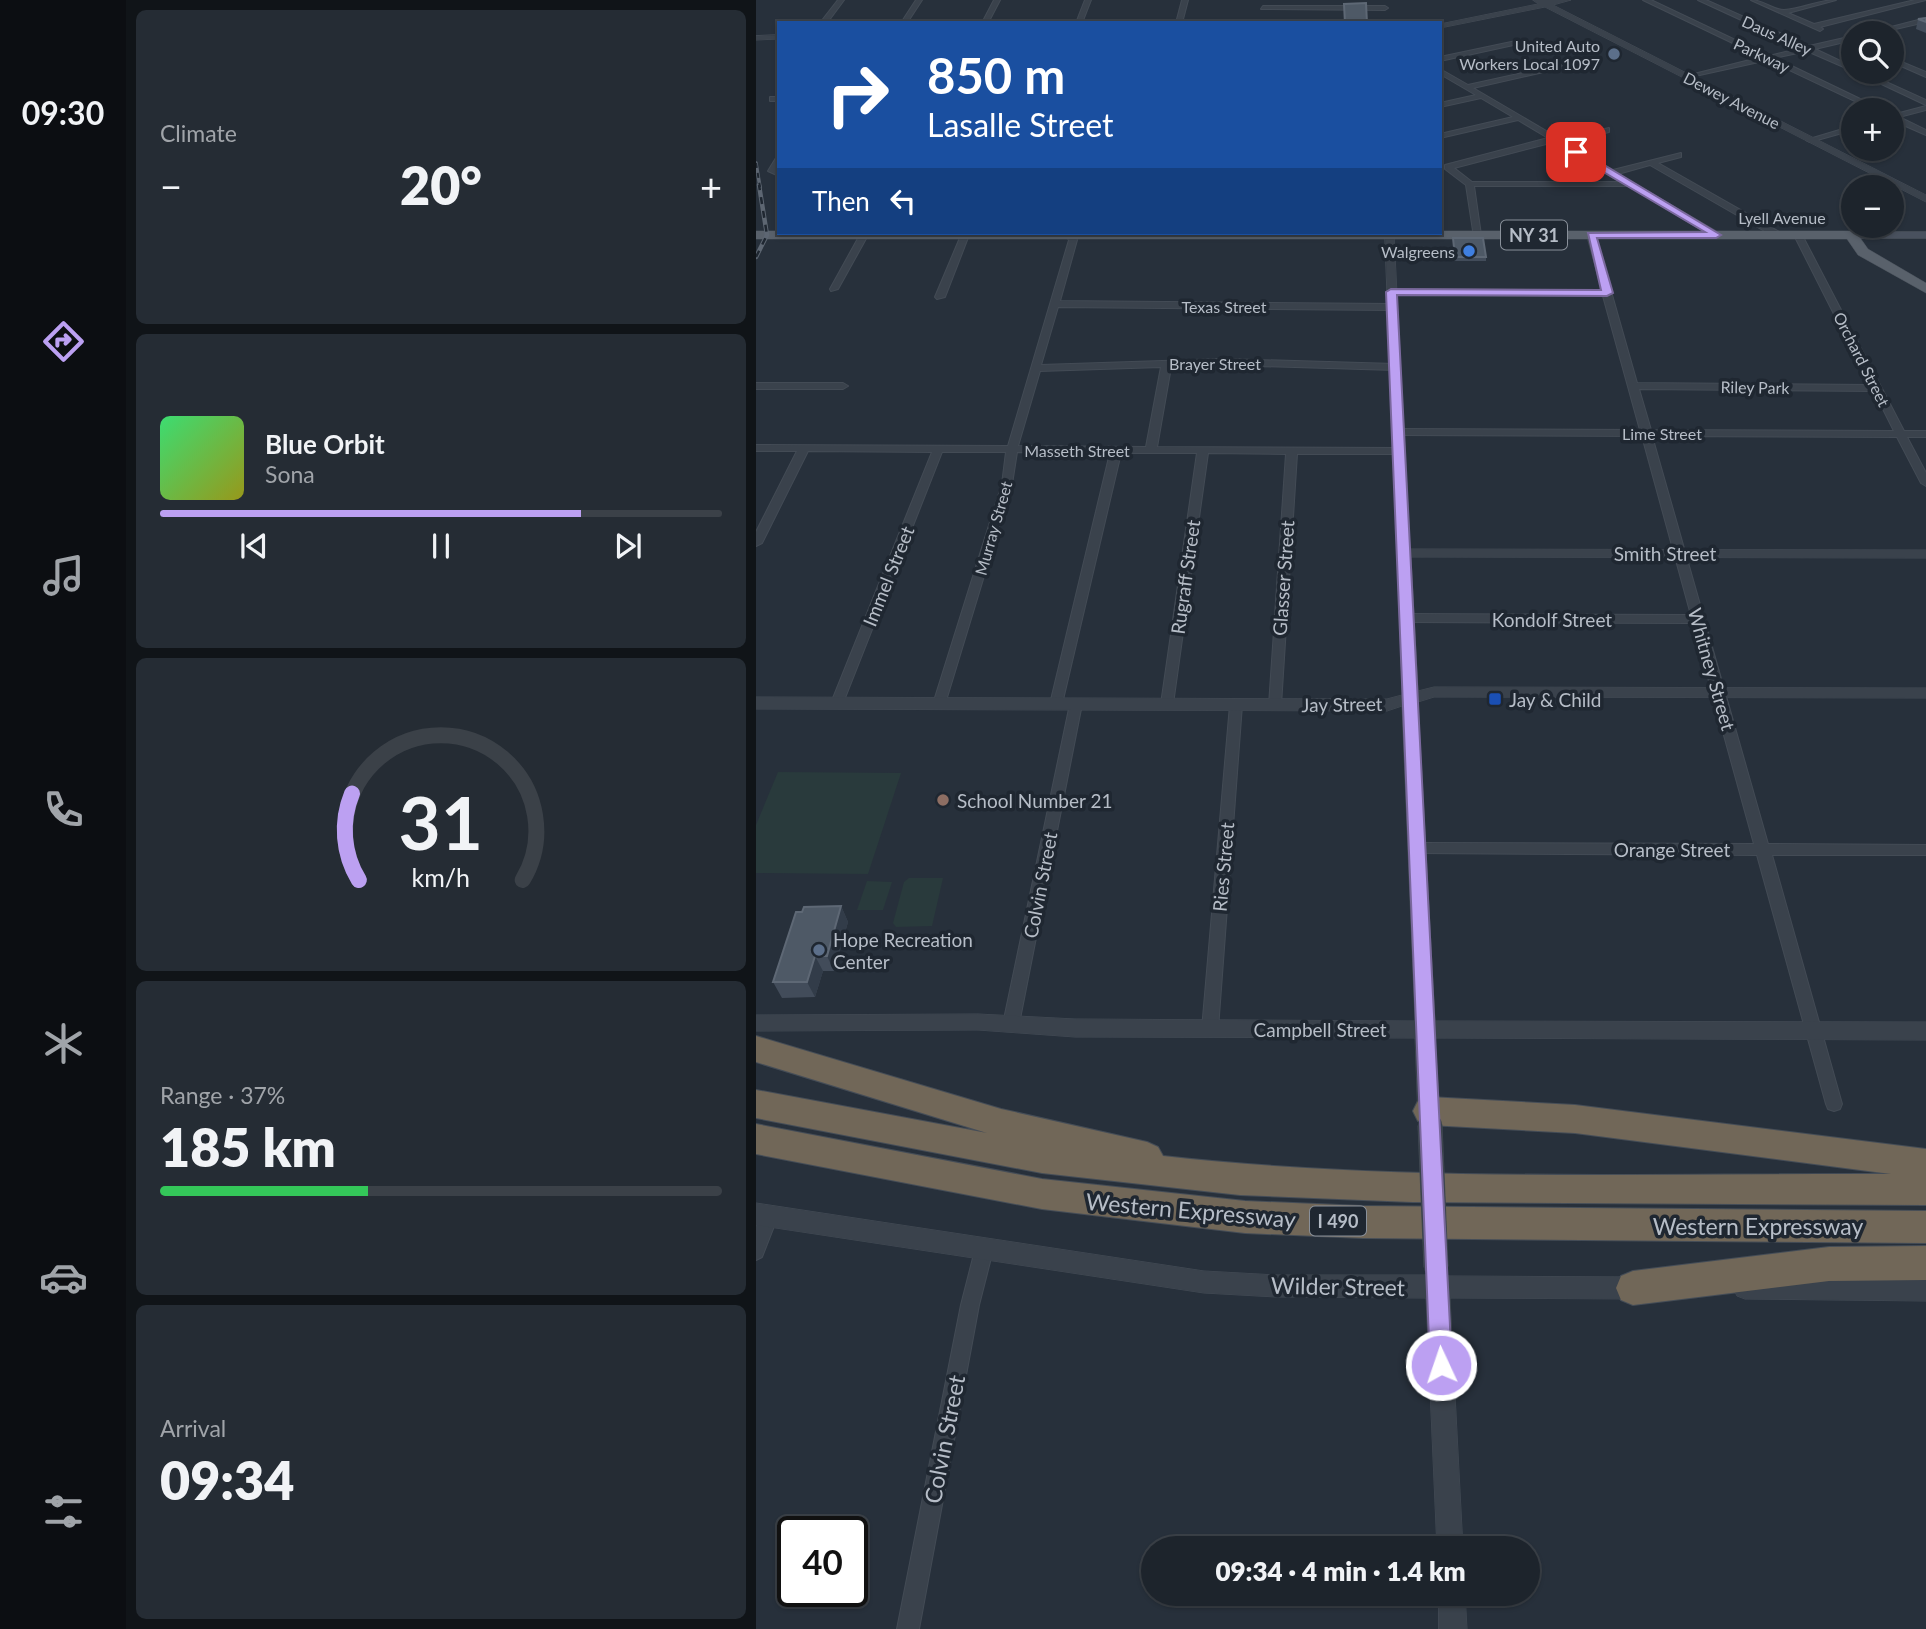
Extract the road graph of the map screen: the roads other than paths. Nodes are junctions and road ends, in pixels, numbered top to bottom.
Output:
1 (841, 0) edge
2 (919, 0) edge
3 (997, 0) edge
4 (1088, 0) edge
5 (1185, 0) edge
6 (1385, 0) edge
7 (1567, 0) edge
8 (1646, 0) edge
9 (1701, 0) edge
10 (1754, 0) edge
11 (1833, 0) edge
12 (1923, 0) edge
13 (1541, 2) edge
14 (1264, 4) edge
15 (1780, 11) junction
16 (1766, 13) dead end
17 (1754, 16) dead end
18 (1742, 19) junction
19 (1926, 20) edge
20 (825, 21) edge
21 (905, 21) edge
22 (986, 21) edge
23 (1080, 21) edge
24 (1180, 21) edge
25 (1261, 21) edge
26 (1904, 25) edge
27 (1442, 26) edge
28 (1814, 26) junction
29 (1841, 35) edge
30 (777, 37) edge
31 (756, 38) edge
32 (1841, 40) edge
33 (1516, 43) dead end
34 (1808, 49) junction
35 (1769, 58) junction
36 (1442, 59) edge
37 (1918, 63) dead end
38 (1841, 64) edge
39 (1568, 65) dead end
40 (1906, 66) joint
41 (1442, 72) edge
42 (1926, 75) edge
43 (1688, 77) junction
44 (1885, 84) edge
45 (1467, 87) junction
46 (1482, 96) junction
47 (1853, 98) edge
48 (1926, 103) edge
49 (1442, 105) edge
50 (1926, 108) edge
51 (1904, 114) edge
52 (1519, 118) junction
53 (1904, 123) edge
54 (1606, 130) dead end
55 (1841, 131) edge
56 (1926, 133) edge
57 (1442, 136) edge
58 (1810, 140) junction
59 (1557, 141) junction
60 (1678, 155) dead end
61 (1651, 162) junction
62 (1611, 173) junction
63 (1469, 184) junction
64 (1630, 184) junction
65 (1926, 199) edge
66 (756, 234) edge
67 (777, 234) edge
68 (1798, 234) junction
69 (857, 235) edge
70 (970, 235) edge
71 (1069, 235) edge
72 (1389, 235) joint
73 (1477, 235) junction
74 (1591, 235) junction
75 (1716, 235) junction
76 (1778, 235) junction
77 (1826, 235) junction
78 (1841, 235) edge
79 (1904, 235) edge
80 (1926, 235) edge
81 (1853, 238) edge
82 (1871, 258) junction
83 (834, 289) dead end
84 (1926, 289) edge
85 (1391, 292) junction
86 (1607, 293) junction
87 (940, 297) dead end
88 (1055, 304) junction
89 (1392, 307) junction
90 (1167, 363) junction
91 (1395, 367) junction
92 (1034, 368) junction
93 (756, 386) edge
94 (843, 386) dead end
95 (1633, 386) junction
96 (1877, 388) junction
97 (1398, 432) junction
98 (1646, 433) junction
99 (1900, 433) junction
100 (1926, 433) edge
101 (756, 448) edge
102 (804, 448) junction
103 (938, 449) junction
104 (1012, 449) junction
105 (1116, 450) junction
106 (1151, 450) junction
107 (1203, 450) junction
108 (1292, 450) junction
109 (1399, 451) junction
110 (1926, 483) edge
111 (756, 543) edge
112 (1403, 553) junction
113 (1680, 553) junction
114 (1926, 554) edge
115 (1406, 618) junction
116 (1698, 619) junction
117 (1719, 692) junction
118 (1926, 693) edge
119 (1410, 698) junction
120 (756, 703) edge
121 (837, 703) junction
122 (939, 704) junction
123 (1056, 704) junction
124 (1076, 704) junction
125 (1167, 704) junction
126 (1236, 705) junction
127 (1275, 705) junction
128 (1417, 848) junction
129 (1762, 849) junction
130 (1926, 850) edge
131 (756, 1023) edge
132 (1010, 1024) junction
133 (1210, 1028) junction
134 (1425, 1029) junction
135 (1813, 1031) junction
136 (1926, 1031) edge
137 (756, 1049) edge
138 (756, 1104) edge
139 (1834, 1104) dead end
140 (1429, 1118) junction
141 (756, 1139) edge
142 (1926, 1164) edge
143 (1297, 1184) junction
144 (1926, 1189) edge
145 (762, 1215) edge
146 (1926, 1227) edge
147 (984, 1250) junction
148 (756, 1251) edge
149 (1926, 1263) edge
150 (1437, 1277) junction
151 (1633, 1288) junction
152 (1926, 1290) edge
153 (1449, 1536) edge
154 (1452, 1606) edge
155 (908, 1629) edge
156 (1453, 1629) edge

1 - 20 street
2 - 21 street
3 - 22 street
4 - 23 street
5 - 24 street
6 - 14 street
7 - 13 street
8 - 35 street, Parkway
9 - 18 street, Daus Alley
10 - 15 street
11 - 15 street
12 - 28 street
13 - 27 street
13 - 43 street, Dewey Avenue
14 - 25 street
15 - 16 street
15 - 28 street
17 - 18 street
18 - 34 street, Daus Alley
19 - 26 street
28 - 29 street
30 - 31 street
32 - 34 street
33 - 36 street
34 - 35 street
34 - 38 street, Daus Alley
35 - 43 street
35 - 47 street, Parkway
37 - 40 street
39 - 45 street
40 - 42 street
41 - 45 street
43 - 58 street, Dewey Avenue
44 - 48 street
45 - 46 street
46 - 49 street
46 - 52 street
50 - 51 street
52 - 57 street
52 - 59 street
53 - 56 street
54 - 59 street
55 - 58 street
58 - 65 street, Dewey Avenue
59 - 62 street
59 - 63 street
60 - 61 street
61 - 62 street
61 - 76 street
62 - 64 street
63 - 64 street
63 - 73 street
64 - 75 street
66 - 67 main road, Lyell Avenue / NY 31
68 - 76 main road, Lyell Avenue / NY 31
68 - 77 main road, Lyell Avenue / NY 31
68 - 96 street, Orchard Street
69 - 83 street
70 - 87 street
71 - 88 street, Murray Street
72 - 73 main road, Lyell Avenue / NY 31
72 - 85 street
73 - 74 main road, Lyell Avenue / NY 31
74 - 75 main road, Lyell Avenue / NY 31
74 - 86 street, Whitney Street
75 - 76 main road, Lyell Avenue / NY 31
77 - 78 main road, Lyell Avenue / NY 31
77 - 82 main road, NY 31
79 - 80 main road, Lyell Avenue
81 - 82 main road, NY 31
82 - 84 main road, NY 31
85 - 86 street
85 - 89 street
86 - 95 street, Whitney Street
88 - 89 street, Texas Street
88 - 92 street, Murray Street
89 - 91 street
90 - 91 street, Brayer Street
90 - 92 street, Brayer Street
90 - 106 street
91 - 97 street
92 - 104 street, Murray Street
93 - 94 street
95 - 96 street, Riley Park
95 - 98 street, Whitney Street
96 - 99 street, Orchard Street
97 - 98 street, Lime Street
97 - 109 street
98 - 99 street, Lime Street
98 - 113 street, Whitney Street
99 - 100 street, Lime Street
99 - 110 street, Orchard Street
101 - 102 street, Masseth Street
102 - 103 street, Masseth Street
102 - 111 street
103 - 104 street, Masseth Street
103 - 121 street, Immel Street
104 - 105 street, Masseth Street
104 - 122 street, Murray Street
105 - 106 street, Masseth Street
105 - 123 street
106 - 107 street, Masseth Street
107 - 108 street, Masseth Street
107 - 125 street, Rugraff Street
108 - 109 street, Masseth Street
108 - 127 street, Glasser Street
109 - 112 street
112 - 113 street, Smith Street
112 - 115 street
113 - 114 street, Smith Street
113 - 116 street, Whitney Street
115 - 116 street, Kondolf Street
115 - 119 street
116 - 117 street, Whitney Street
117 - 118 street, Jay Street
117 - 119 street, Jay Street
117 - 129 street, Whitney Street
119 - 127 street, Jay Street
119 - 128 street
120 - 121 street, Jay Street
121 - 122 street, Jay Street
122 - 123 street, Jay Street
123 - 124 street, Jay Street
124 - 125 street, Jay Street
124 - 132 street, Colvin Street
125 - 126 street, Jay Street
126 - 127 street, Jay Street
126 - 133 street, Ries Street
128 - 129 street, Orange Street
128 - 134 street
129 - 130 street, Orange Street
129 - 135 street, Whitney Street
131 - 132 street, Campbell Street
132 - 133 street, Campbell Street
133 - 134 street, Campbell Street
134 - 135 street, Campbell Street
134 - 140 street
135 - 136 street, Campbell Street
135 - 139 street, Whitney Street
137 - 143 highway
138 - 143 highway, Western Expressway / I 490
140 - 142 highway
140 - 150 street, bridge
141 - 146 highway, Western Expressway / I 490
143 - 144 highway, Western Expressway / I 490
145 - 147 street, Wilder Street
145 - 148 street
147 - 150 street, Wilder Street
147 - 155 street, Colvin Street
149 - 151 highway
150 - 151 street, Wilder Street
150 - 153 street
151 - 152 street, Wilder Street
154 - 156 street

